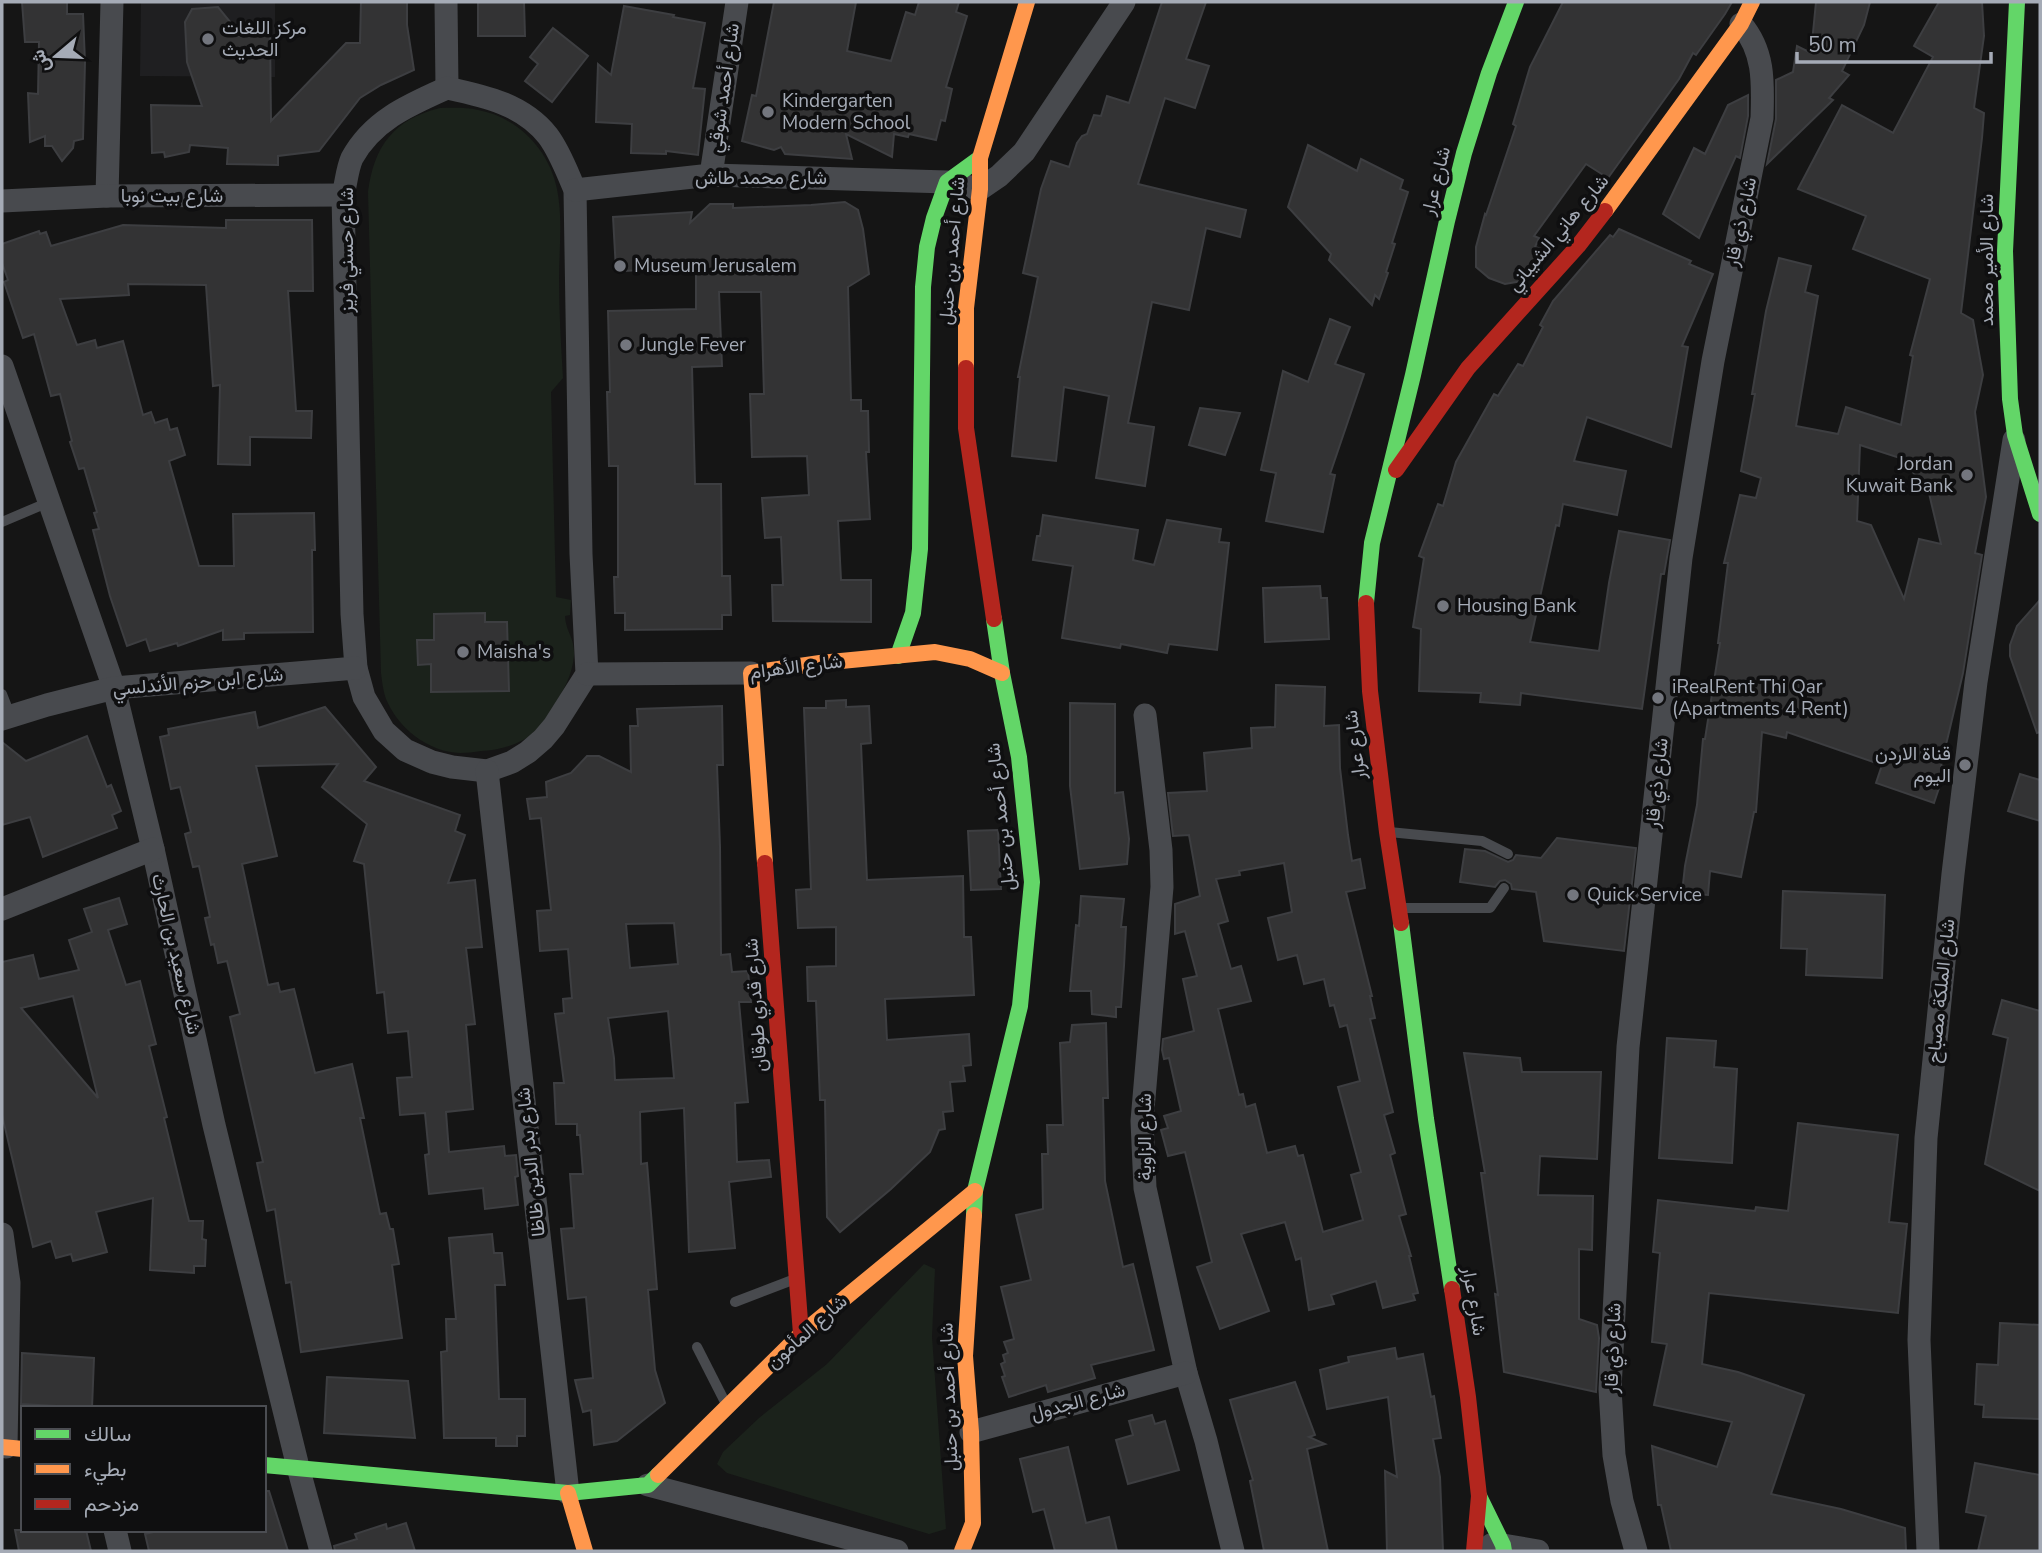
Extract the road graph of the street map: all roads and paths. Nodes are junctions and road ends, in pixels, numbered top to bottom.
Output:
1 (112, 2) edge
2 (446, 2) edge
3 (737, 2) edge
4 (1027, 2) edge
5 (1124, 2) edge
6 (1516, 2) edge
7 (1752, 2) edge
8 (2017, 2) edge
9 (1741, 24) junction
10 (447, 88) junction
11 (980, 159) junction
12 (711, 175) junction
13 (947, 182) junction
14 (980, 188) junction
15 (575, 190) junction
16 (343, 195) junction
17 (107, 196) junction
18 (2, 201) edge
19 (2, 366) edge
20 (9, 410) edge
21 (2015, 435) junction
22 (1386, 484) junction
23 (49, 502) junction
24 (2040, 514) edge
25 (2, 522) edge
26 (898, 656) junction
27 (356, 668) junction
28 (1002, 673) junction
29 (587, 674) junction
30 (751, 674) junction
31 (114, 688) junction
32 (2, 694) edge
33 (1145, 715) dead end
34 (6, 718) edge
35 (487, 771) junction
36 (1387, 832) junction
37 (152, 849) junction
38 (1508, 854) dead end
39 (1503, 888) dead end
40 (1399, 908) junction
41 (2, 909) edge
42 (975, 1191) junction
43 (2, 1234) edge
44 (796, 1279) junction
45 (735, 1302) dead end
46 (801, 1334) junction
47 (697, 1347) dead end
48 (1186, 1373) junction
49 (727, 1407) junction
50 (971, 1432) junction
51 (10, 1447) edge
52 (266, 1465) edge
53 (298, 1467) junction
54 (649, 1485) junction
55 (568, 1493) junction
56 (1479, 1496) junction
57 (115, 1532) edge
58 (1504, 1548) edge
59 (1474, 1549) edge
60 (120, 1551) edge
61 (321, 1551) edge
62 (585, 1551) edge
63 (897, 1551) edge
64 (962, 1551) edge
65 (1233, 1551) edge
66 (1538, 1551) edge
67 (1636, 1551) edge
68 (1928, 1551) edge

1 - 17 street
2 - 10 street
3 - 12 street, شارع أحمد شوقي
4 - 11 street, شارع أحمد بن حنبل
5 - 14 street
6 - 22 street, شارع عرار
7 - 9 street, شارع هاني الشيباني
8 - 21 street, شارع الأمير محمد
9 - 22 street, شارع هاني الشيباني
9 - 67 street, شارع ذي قار
10 - 15 street
10 - 16 street, شارع حسني فريز
11 - 13 street, شارع أحمد بن حنبل
11 - 14 street, شارع أحمد بن حنبل
12 - 13 street, شارع محمد طاش
12 - 15 street, شارع محمد طاش
13 - 14 street, شارع محمد طاش
13 - 26 street, شارع أحمد بن حنبل
14 - 28 street, شارع أحمد بن حنبل
15 - 29 street
16 - 17 street, شارع بيت نوبا
16 - 27 street, شارع حسني فريز
17 - 18 street, شارع بيت نوبا
19 - 20 street, شارع سعيد بن الحارث
20 - 23 street, شارع سعيد بن الحارث
21 - 24 street, شارع الأمير محمد
21 - 68 street, شارع الملكة مصباح
22 - 36 street, شارع عرار
23 - 25 lane
23 - 31 street, شارع سعيد بن الحارث
26 - 28 street, شارع الأهرام
26 - 30 street, شارع الأهرام
27 - 31 street, شارع ابن حزم الأندلسي
27 - 35 street, شارع حسني فريز
28 - 42 street, شارع أحمد بن حنبل
29 - 30 street, شارع الأهرام
29 - 35 street
30 - 44 street, شارع قدري طوقان
31 - 34 street, شارع ابن حزم الأندلسي
31 - 37 street, شارع سعيد بن الحارث
32 - 34 lane
33 - 48 street, شارع الزاوية
35 - 55 street, شارع بدر الدين ظاظا
36 - 38 lane
36 - 40 street, شارع عرار
37 - 41 street
37 - 53 street, شارع سعيد بن الحارث
39 - 40 lane
40 - 56 street, شارع عرار
42 - 46 street, شارع المأمون
42 - 50 street, شارع أحمد بن حنبل
43 - 51 street
44 - 45 lane
44 - 46 street, شارع قدري طوقان
46 - 49 street, شارع المأمون
47 - 49 lane
48 - 50 street, شارع الجدول
48 - 65 street, شارع الزاوية
49 - 54 street, شارع المأمون
50 - 64 street, شارع أحمد بن حنبل
52 - 53 street
53 - 55 street
53 - 61 street, شارع سعيد بن الحارث
54 - 55 street
54 - 63 street
55 - 62 street, شارع بدر الدين ظاظا
56 - 58 street, شارع عرار
56 - 59 street, شارع عرار
57 - 60 street
58 - 59 street
58 - 66 street

